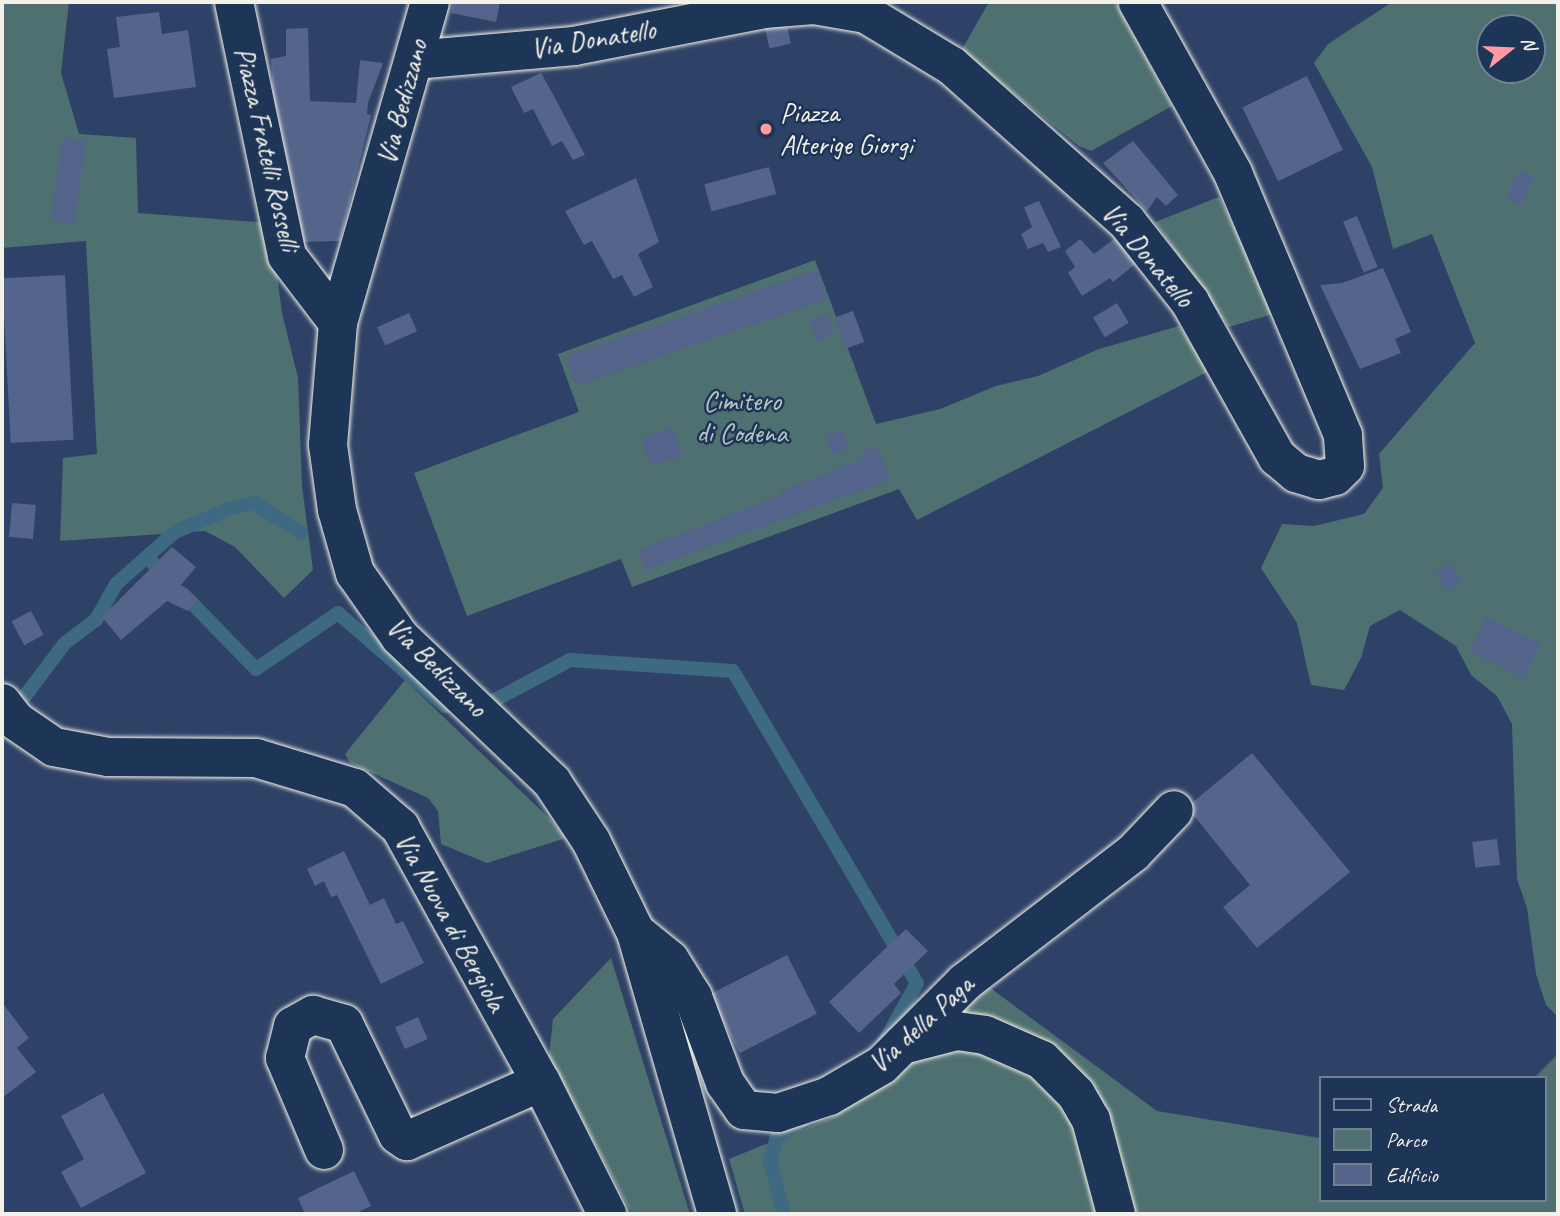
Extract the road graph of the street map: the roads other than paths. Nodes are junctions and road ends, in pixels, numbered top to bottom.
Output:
1 (234, 2) edge
2 (430, 2) edge
3 (1138, 2) edge
4 (414, 60) junction
5 (338, 323) junction
6 (2, 704) edge
7 (1174, 810) dead end
8 (636, 933) junction
9 (902, 1045) junction
10 (541, 1082) junction
11 (324, 1150) dead end
12 (607, 1214) edge
13 (717, 1214) edge
14 (1116, 1214) edge

1 - 5 street, Piazza Fratelli Rosselli
2 - 4 street, Via Bedizzano
3 - 4 street, Via Donatello
4 - 5 street, Via Bedizzano
5 - 8 street, Via Bedizzano
6 - 10 street, Via Nuova di Bergiola
7 - 9 street, Via della Paga
8 - 9 street, Via della Paga
8 - 13 street, Via Bedizzano
9 - 14 street
10 - 11 street
10 - 12 street, Via Nuova di Bergiola

